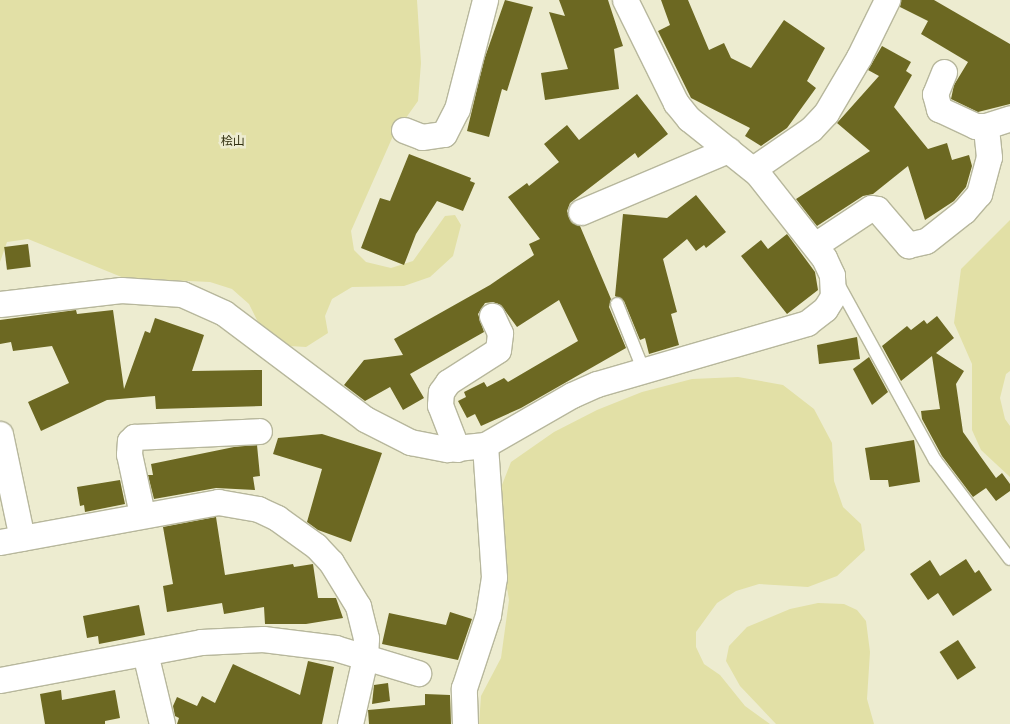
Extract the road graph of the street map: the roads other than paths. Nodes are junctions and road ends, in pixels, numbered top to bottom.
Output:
1 (485, 0) edge
2 (625, 0) edge
3 (887, 0) edge
4 (944, 72) dead end
5 (1010, 118) edge
6 (986, 126) junction
7 (404, 130) dead end
8 (728, 150) junction
9 (753, 169) junction
10 (581, 212) dead end
11 (815, 245) junction
12 (832, 275) junction
13 (0, 304) edge
14 (617, 304) dead end
15 (492, 316) dead end
16 (643, 369) junction
17 (259, 431) dead end
18 (0, 434) edge
19 (485, 446) junction
20 (457, 449) junction
21 (142, 514) junction
22 (11, 540) edge
23 (1010, 559) edge
24 (145, 653) junction
25 (365, 658) junction
26 (418, 673) dead end
27 (0, 680) edge
28 (162, 724) edge
29 (350, 724) edge
30 (465, 724) edge

1 - 7 street
2 - 8 street
3 - 9 street
4 - 6 street
5 - 6 street
6 - 11 street
8 - 9 street
8 - 10 street
9 - 11 street
11 - 12 street
12 - 16 street
12 - 23 lane
13 - 20 street
14 - 16 lane
15 - 20 street
16 - 19 street
17 - 21 street
18 - 22 street
19 - 20 street
19 - 30 street
21 - 22 street
21 - 25 street
24 - 25 street
24 - 27 street
24 - 28 street
25 - 26 street
25 - 29 street

